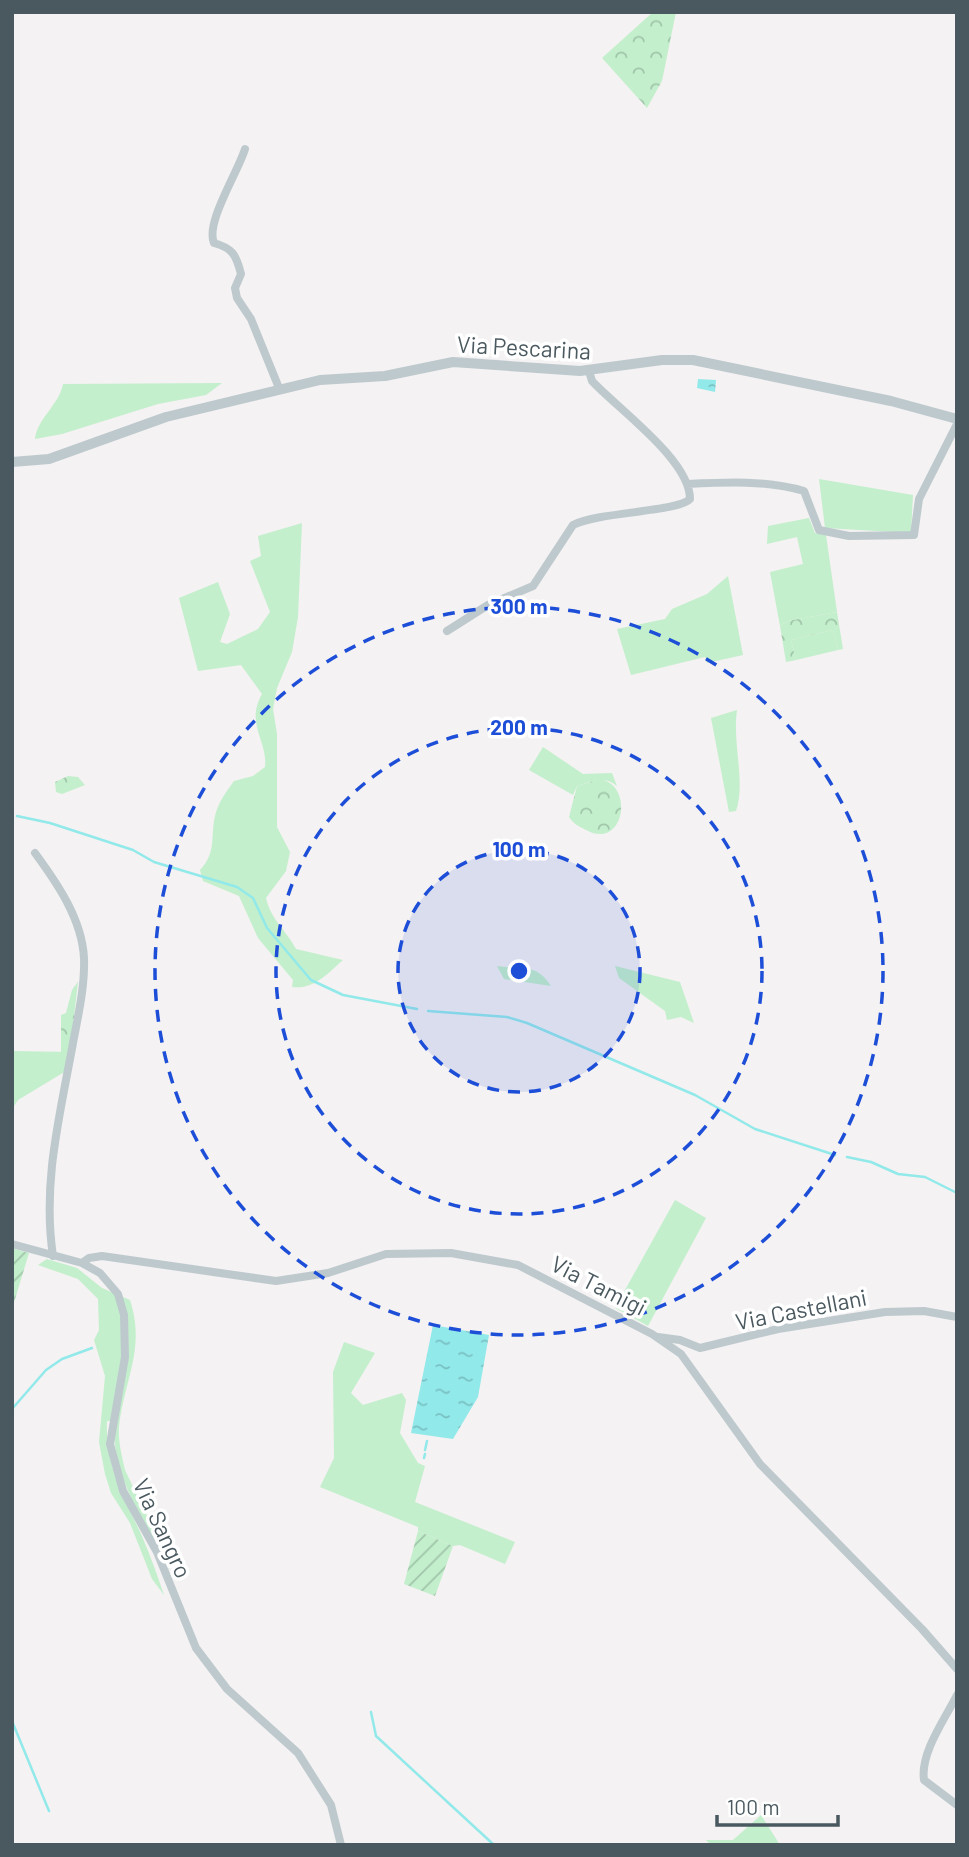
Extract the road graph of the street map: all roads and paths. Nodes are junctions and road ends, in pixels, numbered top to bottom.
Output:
1 (244, 149) dead end
2 (589, 371) junction
3 (279, 388) junction
4 (957, 419) edge
5 (957, 424) edge
6 (12, 462) edge
7 (687, 484) junction
8 (447, 631) dead end
9 (35, 853) dead end
10 (12, 1244) edge
11 (53, 1255) junction
12 (82, 1264) junction
13 (957, 1317) edge
14 (655, 1337) junction
15 (957, 1669) edge
16 (957, 1695) edge
17 (957, 1805) edge
18 (341, 1845) edge

1 - 3 street
2 - 3 street, Via Pescarina
2 - 4 street, Via Pescarina
2 - 7 street
3 - 6 street, Via Pescarina
5 - 7 street
7 - 8 street
9 - 11 street
10 - 11 street, Via Sangro
11 - 12 street, Via Sangro
12 - 14 street, Via Tamigi
12 - 18 street, Via Sangro
13 - 14 street, Via Castellani
14 - 15 street, Via Tamigi
16 - 17 street

